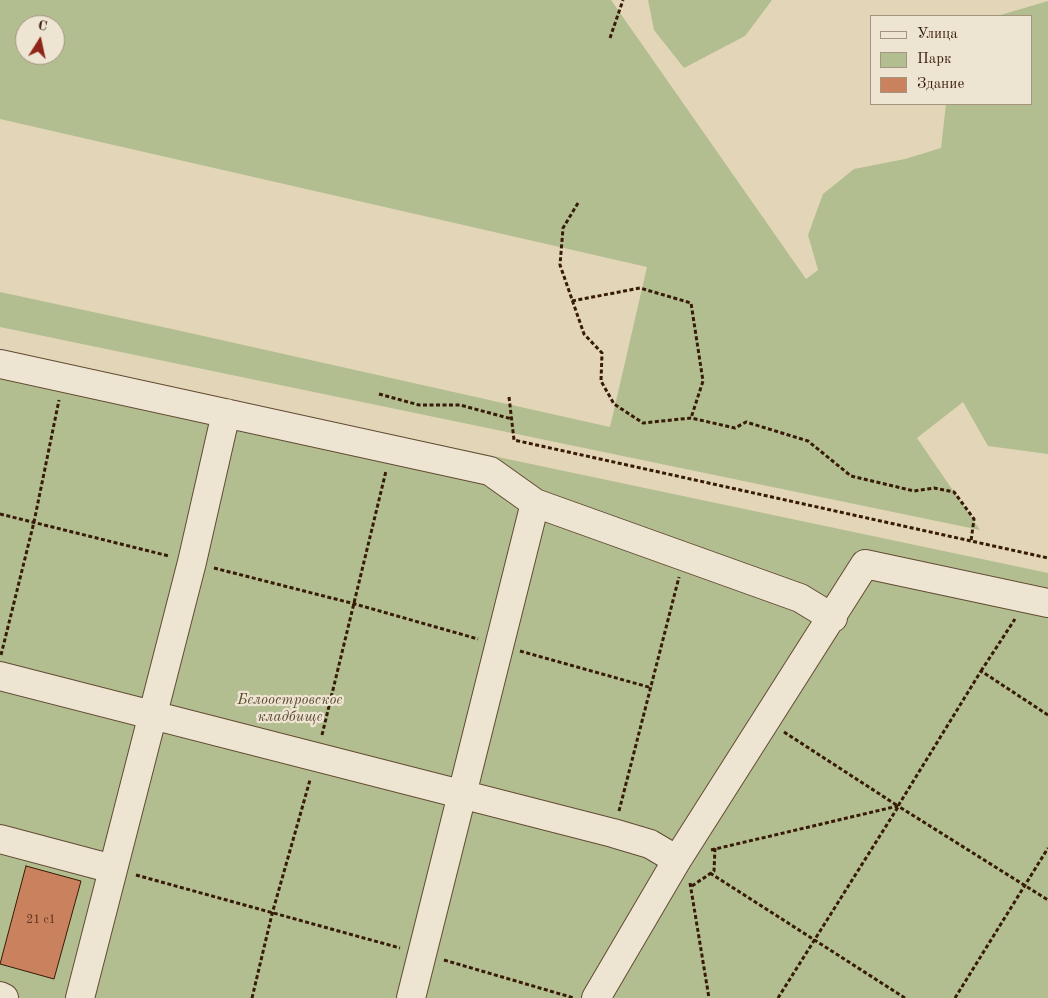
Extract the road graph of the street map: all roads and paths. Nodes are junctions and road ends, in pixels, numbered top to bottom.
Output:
1 (623, 0) edge
2 (610, 38) dead end
3 (578, 204) dead end
4 (572, 301) junction
5 (0, 364) edge
6 (64, 378) junction
7 (379, 394) dead end
8 (509, 397) dead end
9 (226, 413) junction
10 (512, 418) junction
11 (691, 418) junction
12 (391, 449) junction
13 (535, 504) junction
14 (0, 514) edge
15 (34, 522) junction
16 (970, 541) junction
17 (684, 557) junction
18 (1048, 558) edge
19 (192, 562) junction
20 (1038, 601) edge
21 (355, 604) junction
22 (833, 618) junction
23 (500, 645) junction
24 (0, 658) edge
25 (981, 671) junction
26 (0, 676) edge
27 (652, 688) junction
28 (1048, 715) edge
29 (153, 716) junction
30 (766, 720) junction
31 (317, 756) junction
32 (462, 794) junction
33 (898, 806) junction
34 (613, 833) junction
35 (0, 839) edge
36 (715, 848) junction
37 (1048, 848) edge
38 (677, 860) junction
39 (114, 869) junction
40 (710, 873) junction
41 (692, 886) junction
42 (1024, 886) junction
43 (1048, 900) edge
44 (272, 914) junction
45 (815, 941) junction
46 (422, 954) junction
47 (0, 996) edge
48 (4, 998) edge
49 (80, 998) edge
50 (252, 998) edge
51 (411, 998) edge
52 (574, 998) edge
53 (596, 998) edge
54 (709, 998) edge
55 (778, 998) edge
56 (905, 998) edge
57 (955, 998) edge

1 - 2 path
3 - 4 path
4 - 11 path
4 - 11 path
5 - 6 lane
6 - 9 lane
6 - 15 path
7 - 10 path
8 - 10 path
9 - 12 lane
9 - 19 lane
10 - 16 path
11 - 16 path
12 - 13 lane
12 - 21 path
13 - 17 lane
13 - 23 lane
14 - 15 path
15 - 19 path
15 - 24 path
16 - 18 path
17 - 22 lane
17 - 27 path
19 - 21 path
19 - 29 lane
20 - 22 lane
20 - 25 path
21 - 23 path
21 - 31 path
22 - 30 lane
23 - 27 path
23 - 32 lane
25 - 28 path
25 - 33 path
26 - 29 lane
27 - 34 path
29 - 31 lane
29 - 39 lane
30 - 33 path
30 - 38 lane
31 - 32 lane
31 - 44 path
32 - 34 lane
32 - 46 lane
33 - 36 path
33 - 42 path
33 - 45 path
34 - 38 lane
35 - 39 lane
36 - 38 path
36 - 40 path
37 - 42 path
38 - 41 path
38 - 53 lane
39 - 44 path
39 - 49 lane
40 - 41 path
40 - 45 path
41 - 54 path
42 - 43 path
42 - 57 path
44 - 46 path
44 - 50 path
45 - 55 path
45 - 56 path
46 - 51 lane
46 - 52 path
47 - 48 lane

